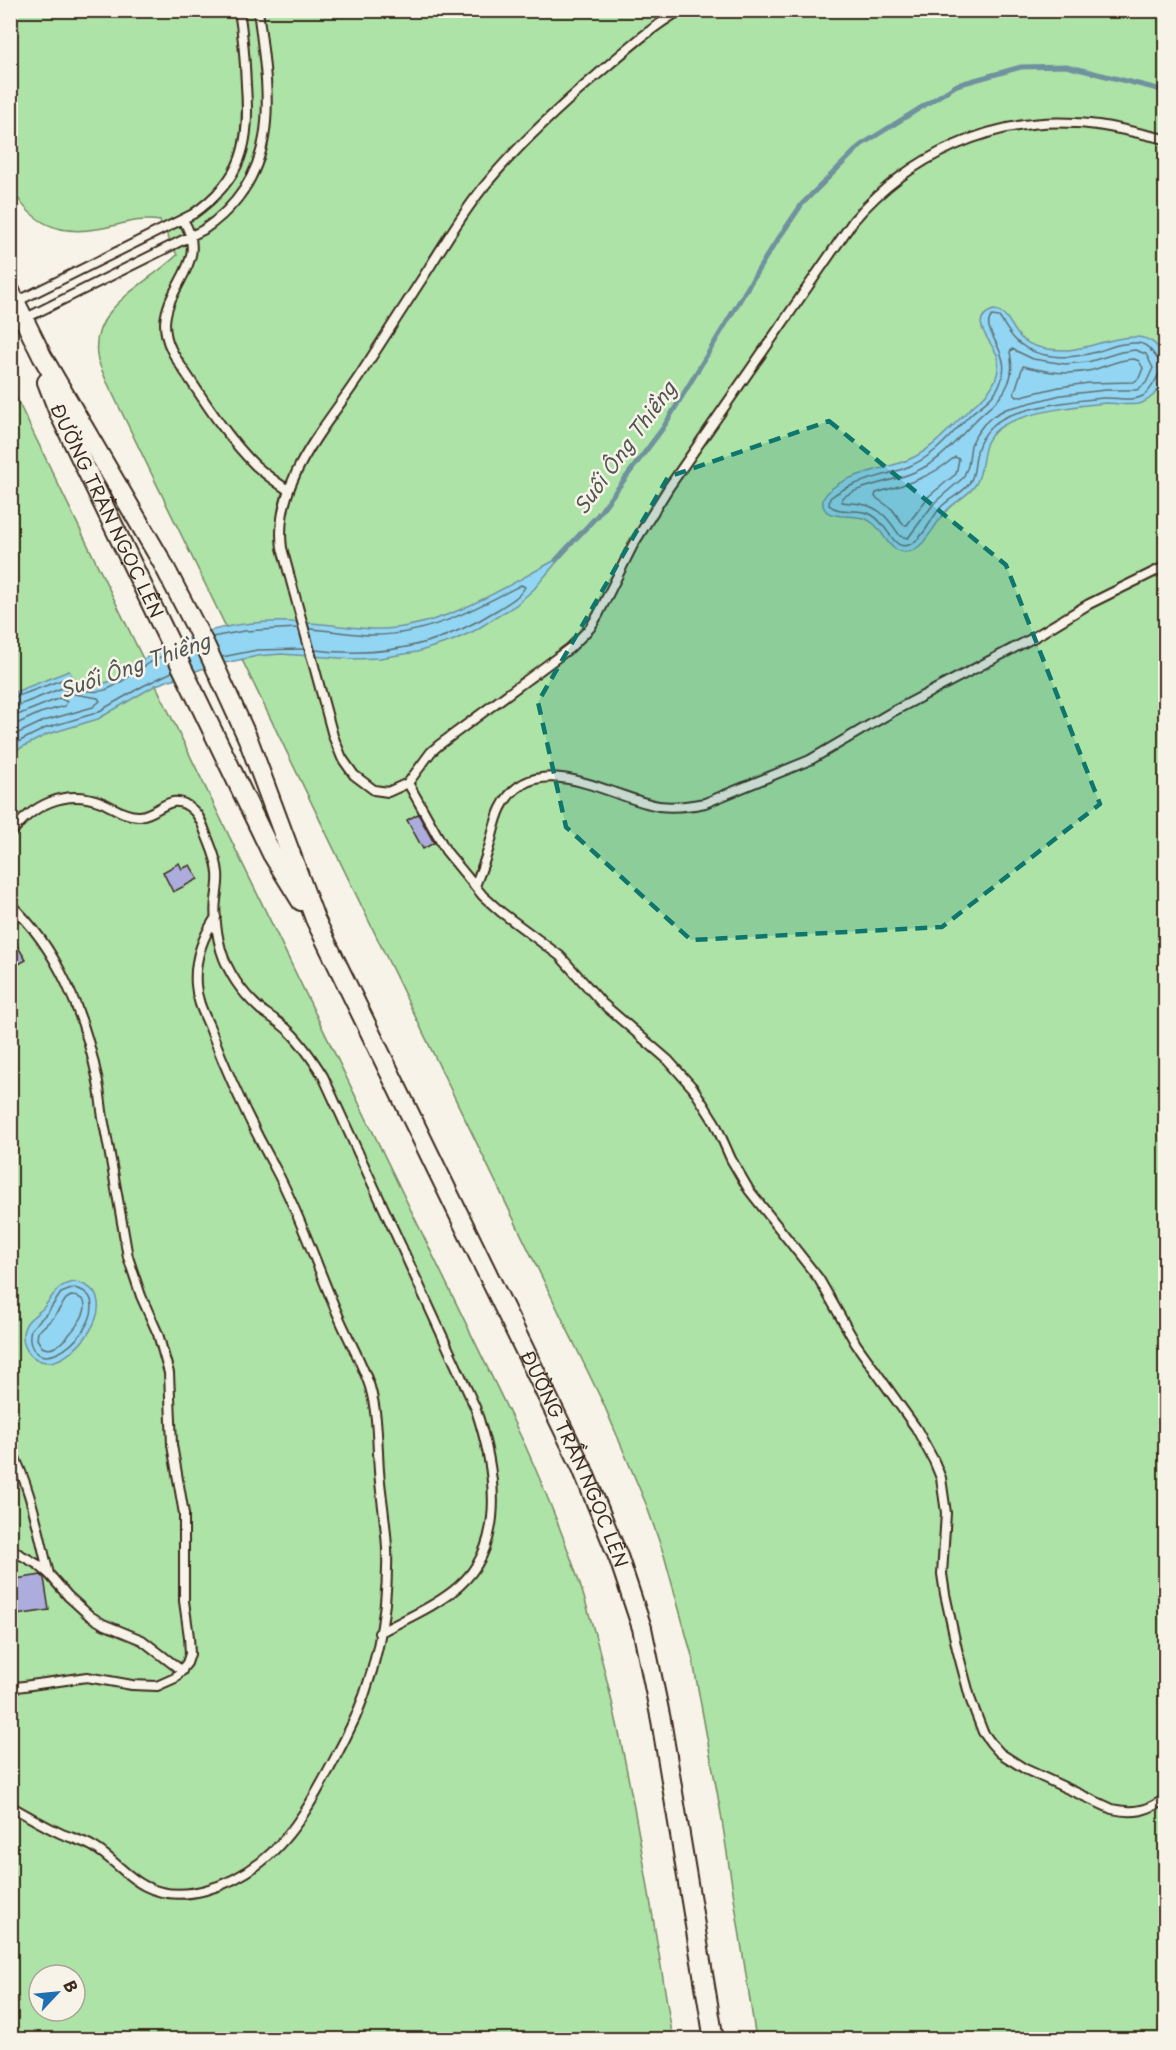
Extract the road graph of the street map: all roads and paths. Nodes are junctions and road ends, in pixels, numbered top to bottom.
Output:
1 (239, 10) edge
2 (258, 10) edge
3 (681, 10) edge
4 (1166, 140) edge
5 (183, 220) junction
6 (191, 237) junction
7 (13, 296) edge
8 (24, 319) junction
9 (42, 356) junction
10 (288, 490) junction
11 (1166, 566) edge
12 (408, 783) junction
13 (10, 834) edge
14 (476, 886) junction
15 (10, 904) edge
16 (216, 917) junction
17 (315, 919) junction
18 (10, 1448) edge
19 (10, 1549) edge
20 (49, 1574) junction
21 (379, 1633) junction
22 (182, 1671) junction
23 (10, 1688) edge
24 (1166, 1798) edge
25 (10, 1806) edge
26 (714, 2040) edge

1 - 5 lane
2 - 6 lane
3 - 10 lane
4 - 12 lane
5 - 6 lane
5 - 7 lane
6 - 8 lane
6 - 10 lane
7 - 8 street, ĐƯỜNG TRẦN NGỌC LÊN
8 - 9 street, ĐƯỜNG TRẦN NGỌC LÊN
9 - 17 street, ĐƯỜNG TRẦN NGỌC LÊN
9 - 17 street, ĐƯỜNG TRẦN NGỌC LÊN
10 - 12 lane
11 - 14 lane
12 - 14 lane
13 - 16 lane
14 - 24 lane
15 - 22 lane
16 - 21 lane
16 - 21 lane
17 - 26 street, ĐƯỜNG TRẦN NGỌC LÊN
18 - 20 lane
19 - 20 lane
20 - 22 lane
21 - 25 lane
22 - 23 lane

